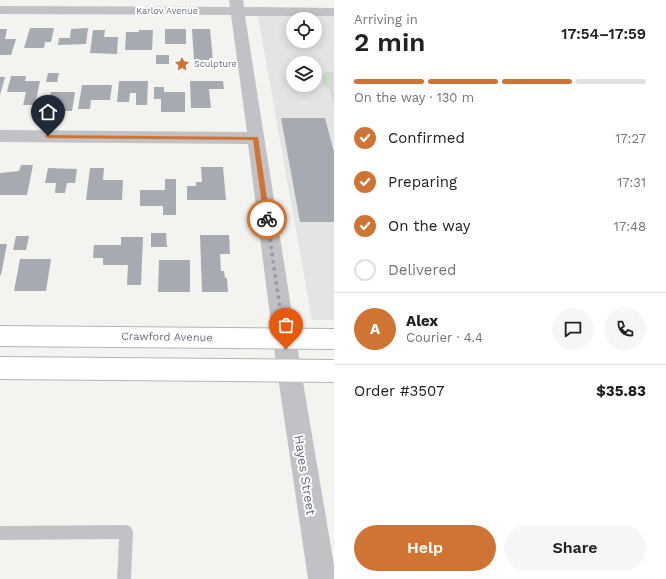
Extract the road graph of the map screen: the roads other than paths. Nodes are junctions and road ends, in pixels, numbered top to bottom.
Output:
1 (237, 6) edge
2 (0, 10) edge
3 (334, 12) edge
4 (0, 136) edge
5 (256, 138) junction
6 (0, 336) edge
7 (284, 338) junction
8 (334, 339) edge
9 (0, 368) edge
10 (288, 370) junction
11 (334, 370) edge
12 (0, 533) edge
13 (124, 579) edge
14 (322, 579) edge

1 - 2 street, Karlov Avenue
1 - 3 street, Karlov Avenue
1 - 5 street, Hayes Street
4 - 5 street
5 - 7 street, Hayes Street
6 - 7 main road, Crawford Avenue
7 - 8 main road, Crawford Avenue
7 - 10 street, Hayes Street
9 - 10 main road
10 - 11 main road
10 - 14 street, Hayes Street
12 - 13 lane

